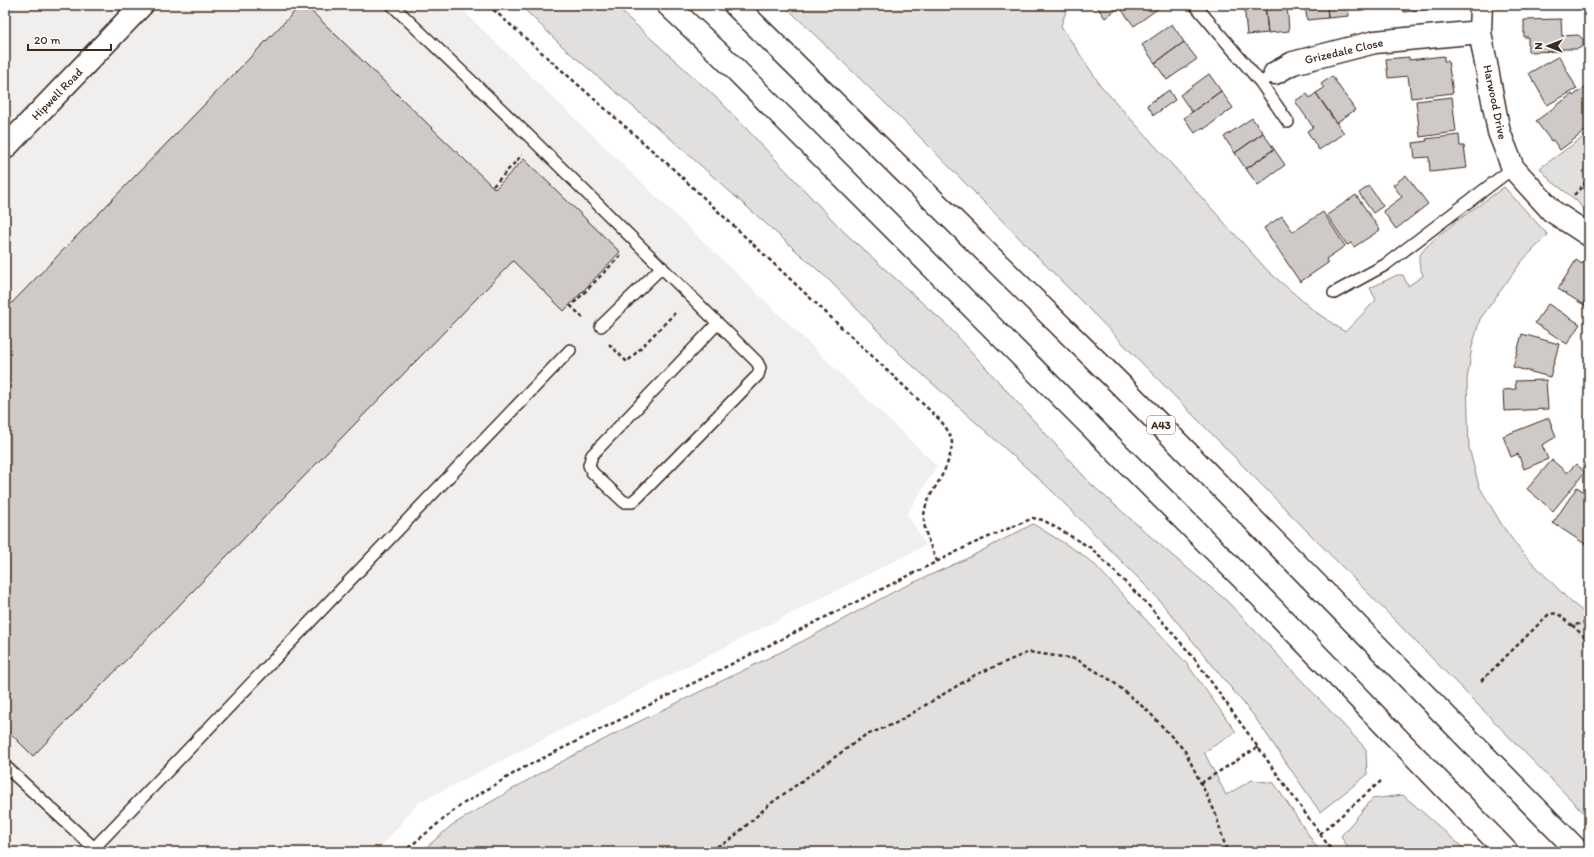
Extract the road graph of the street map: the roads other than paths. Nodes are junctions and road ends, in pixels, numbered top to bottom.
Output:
1 (142, 5) edge
2 (392, 5) edge
3 (668, 5) edge
4 (735, 5) edge
5 (1195, 5) edge
6 (1481, 5) edge
7 (1480, 32) junction
8 (1268, 78) junction
9 (1288, 122) dead end
10 (5, 148) edge
11 (1513, 168) junction
12 (1589, 235) edge
13 (662, 267) junction
14 (1334, 293) dead end
15 (718, 323) junction
16 (602, 326) dead end
17 (570, 350) dead end
18 (5, 766) edge
19 (1507, 852) edge
20 (1579, 852) edge

1 - 10 main road, Hipwell Road
2 - 13 lane
3 - 19 main road
4 - 20 main road, A43
5 - 8 lane
6 - 7 main road, Harwood Drive
7 - 8 main road, Grizedale Close
7 - 11 main road, Harwood Drive
8 - 9 lane
11 - 12 main road, Harwood Drive
11 - 14 lane
13 - 15 lane
13 - 16 lane
15 - 15 lane
17 - 18 lane

